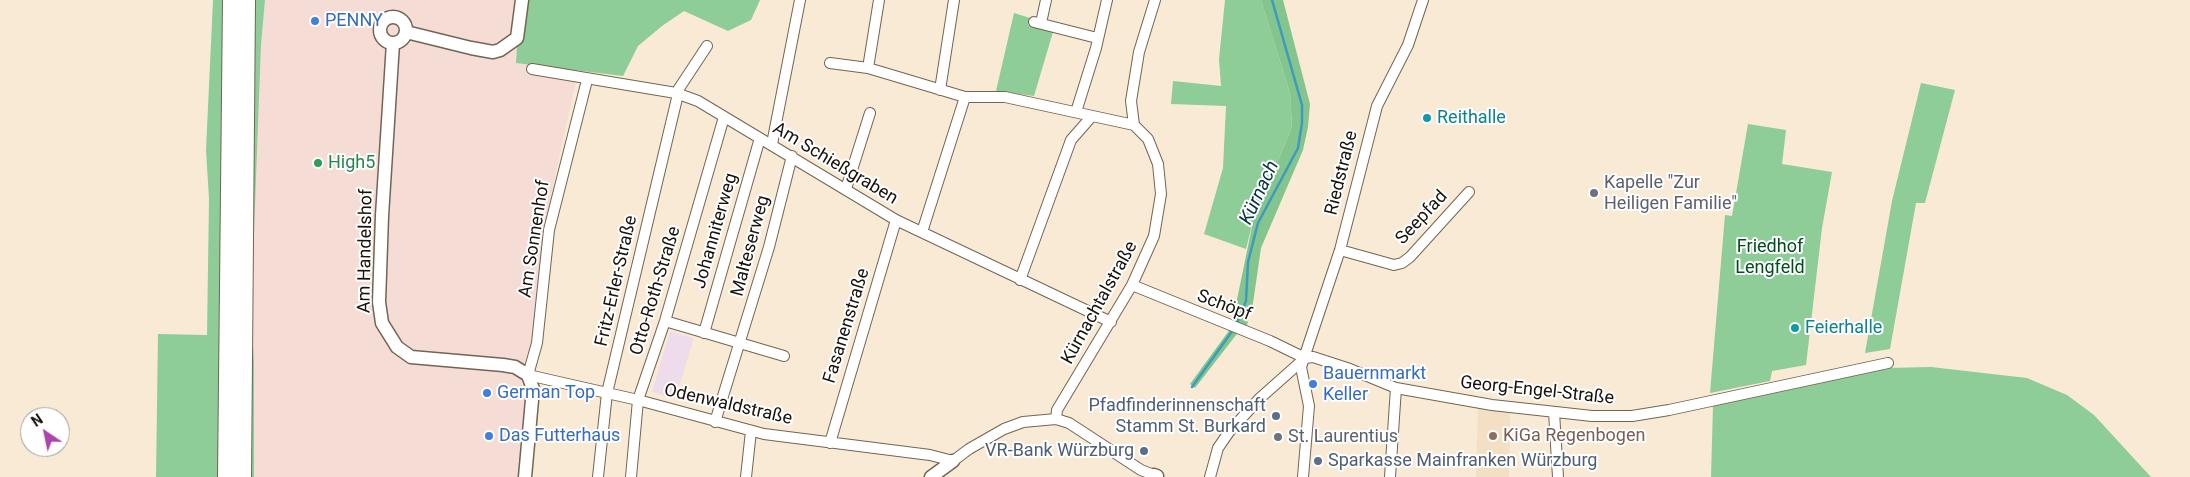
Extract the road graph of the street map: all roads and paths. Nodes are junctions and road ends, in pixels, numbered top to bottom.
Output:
1 (232, 0) edge
2 (246, 0) edge
3 (522, 0) edge
4 (800, 0) edge
5 (879, 0) edge
6 (954, 0) edge
7 (1046, 0) edge
8 (1107, 0) edge
9 (1155, 0) edge
10 (1423, 0) edge
11 (406, 32) junction
12 (1097, 38) junction
13 (393, 43) junction
14 (707, 46) dead end
15 (830, 63) dead end
16 (868, 68) junction
17 (532, 69) dead end
18 (587, 80) junction
19 (940, 90) junction
20 (677, 94) junction
21 (965, 97) junction
22 (1076, 112) junction
23 (870, 113) dead end
24 (1092, 116) junction
25 (724, 117) junction
26 (1134, 125) junction
27 (760, 138) junction
28 (772, 144) junction
29 (792, 156) junction
30 (846, 189) junction
31 (1469, 192) dead end
32 (896, 220) junction
33 (922, 232) junction
34 (1340, 250) junction
35 (1020, 280) junction
36 (1132, 285) junction
37 (665, 321) junction
38 (1111, 322) junction
39 (704, 333) junction
40 (739, 344) junction
41 (784, 356) dead end
42 (1305, 358) junction
43 (1888, 364) dead end
44 (528, 375) junction
45 (1396, 388) junction
46 (607, 393) junction
47 (638, 400) junction
48 (1554, 412) junction
49 (1056, 419) junction
50 (715, 422) junction
51 (750, 431) junction
52 (830, 443) junction
53 (953, 461) junction
54 (1157, 476) edge
55 (226, 477) edge
56 (242, 477) edge
57 (525, 477) edge
58 (598, 477) edge
59 (631, 477) edge
60 (746, 477) edge
61 (930, 477) edge
62 (948, 477) edge
63 (1210, 477) edge
64 (1302, 477) edge
65 (1390, 477) edge
66 (1558, 477) edge

1 - 55 highway
2 - 56 highway
3 - 11 street
4 - 28 street
5 - 16 street
6 - 19 street
7 - 12 street
8 - 12 street
9 - 26 street
10 - 34 street, Riedstraße
11 - 13 street
11 - 13 street
12 - 22 street
13 - 44 street, Am Handelshof
14 - 20 street
15 - 16 street
16 - 19 street
17 - 18 street, Am Schießgraben
18 - 20 street, Am Schießgraben
18 - 44 street, Am Sonnenhof
19 - 21 street
20 - 25 street, Am Schießgraben
20 - 46 street, Fritz-Erler-Straße
21 - 22 street
21 - 33 street
22 - 24 street
23 - 30 street
24 - 26 street
24 - 35 street
25 - 27 street, Am Schießgraben
25 - 37 street, Otto-Roth-Straße
26 - 36 street, Kürnachtalstraße
27 - 28 street, Am Schießgraben
27 - 39 street, Johanniterweg
28 - 29 street, Am Schießgraben
29 - 30 street, Am Schießgraben
29 - 40 street, Malteserweg
30 - 32 street, Am Schießgraben
31 - 34 street, Seepfad
32 - 33 street, Am Schießgraben
32 - 52 street, Fasanenstraße
33 - 35 street, Am Schießgraben
34 - 42 street, Riedstraße
35 - 38 street, Am Schießgraben
36 - 38 street, Kürnachtalstraße
36 - 42 street, Schöpf
37 - 39 street
37 - 47 street, Otto-Roth-Straße
38 - 49 street, Kürnachtalstraße
39 - 40 street
40 - 41 street
40 - 50 street, Malteserweg
42 - 45 street, Georg-Engel-Straße
42 - 63 street
42 - 64 street
43 - 48 street, Georg-Engel-Straße
44 - 46 street, Odenwaldstraße
44 - 57 street
45 - 48 street, Georg-Engel-Straße
45 - 65 street
46 - 47 street, Odenwaldstraße
46 - 58 street, Fritz-Erler-Straße
47 - 50 street, Odenwaldstraße
47 - 59 street, Otto-Roth-Straße
48 - 66 street
49 - 53 street
49 - 54 street
50 - 51 street, Odenwaldstraße
51 - 52 street, Odenwaldstraße
51 - 60 street
52 - 53 street, Odenwaldstraße
53 - 61 street
53 - 62 street

